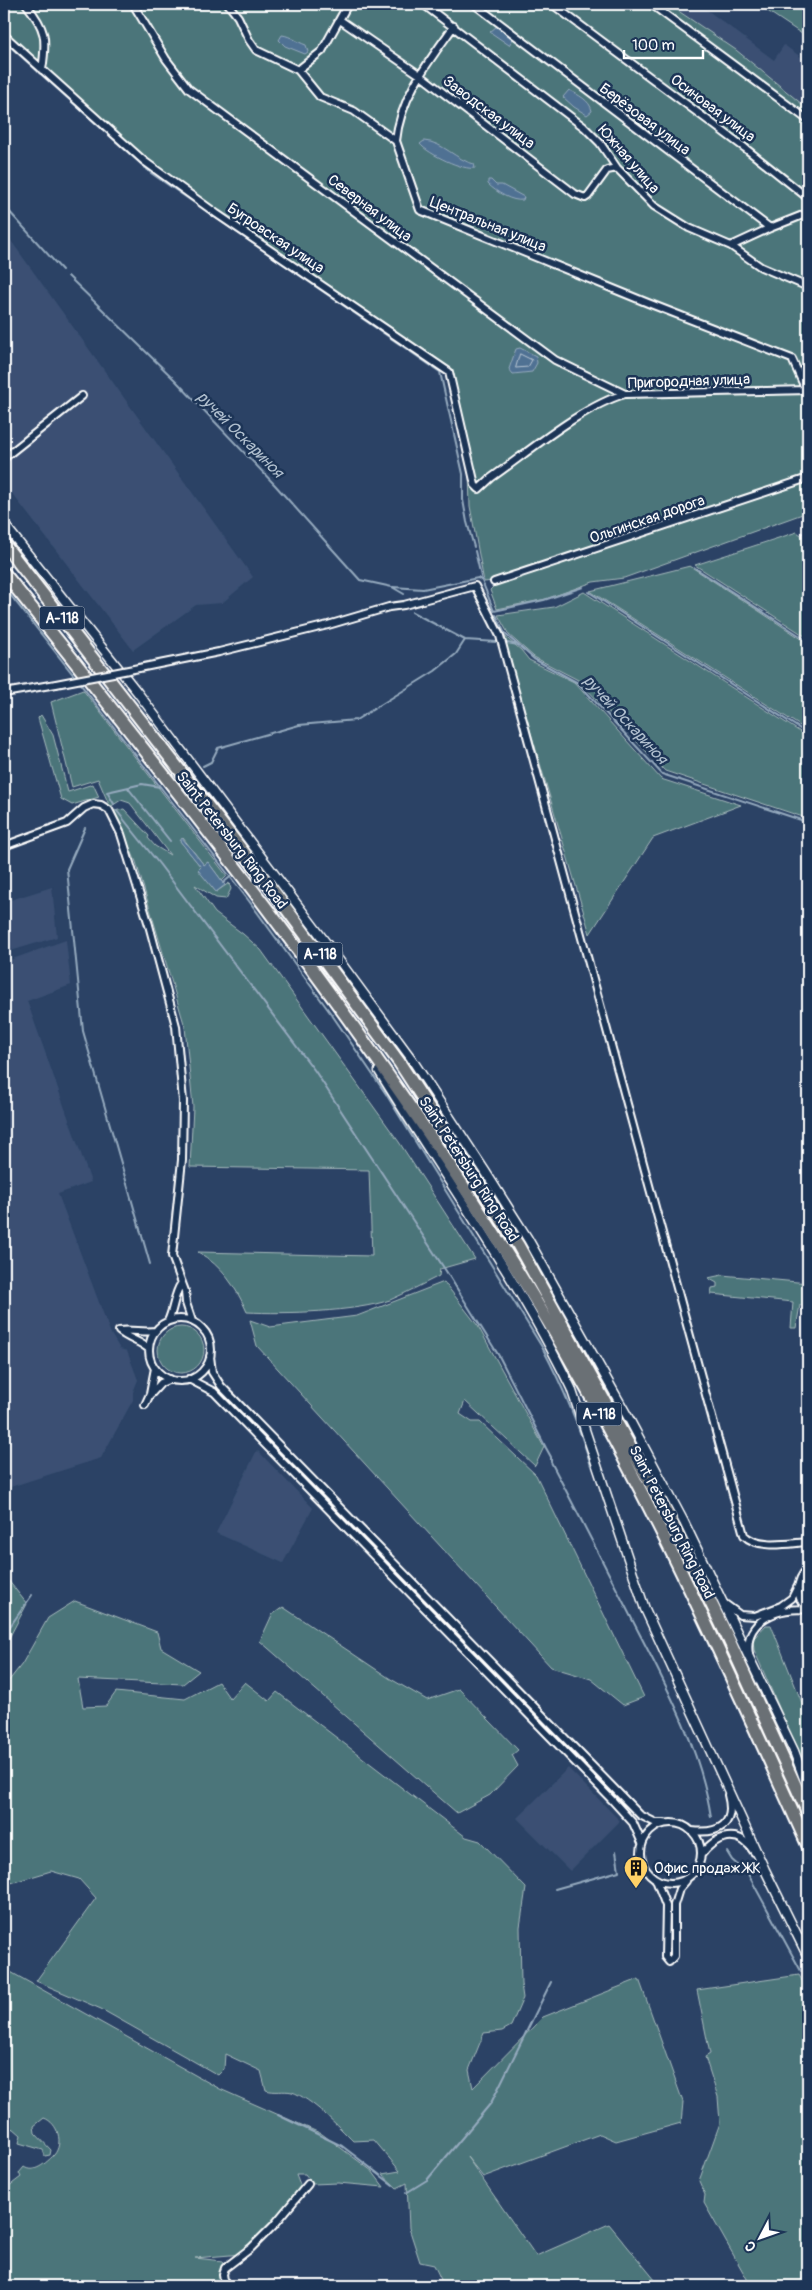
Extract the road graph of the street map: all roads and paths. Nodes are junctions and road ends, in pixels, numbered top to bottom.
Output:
1 (26, 4) edge
2 (133, 4) edge
3 (228, 4) edge
4 (348, 4) edge
5 (423, 4) edge
6 (474, 4) edge
7 (552, 4) edge
8 (651, 4) edge
9 (340, 20) junction
10 (454, 26) junction
11 (4, 35) edge
12 (42, 70) junction
13 (298, 70) junction
14 (420, 75) junction
15 (808, 120) edge
16 (396, 141) junction
17 (617, 168) junction
18 (808, 198) edge
19 (808, 213) edge
20 (770, 228) junction
21 (731, 246) junction
22 (808, 287) edge
23 (807, 390) edge
24 (626, 394) junction
25 (82, 396) dead end
26 (4, 458) edge
27 (808, 478) edge
28 (479, 489) joint
29 (4, 524) edge
30 (4, 544) edge
31 (4, 573) edge
32 (494, 582) dead end
33 (4, 693) edge
34 (4, 846) edge
35 (342, 1010) junction
36 (182, 1284) junction
37 (168, 1321) junction
38 (192, 1321) junction
39 (155, 1331) junction
40 (149, 1349) junction
41 (210, 1356) junction
42 (155, 1368) junction
43 (170, 1379) junction
44 (188, 1379) junction
45 (150, 1394) junction
46 (145, 1405) dead end
47 (808, 1542) edge
48 (808, 1568) edge
49 (798, 1586) junction
50 (724, 1603) junction
51 (808, 1610) edge
52 (750, 1658) junction
53 (726, 1784) junction
54 (808, 1789) edge
55 (808, 1813) edge
56 (664, 1823) junction
57 (692, 1831) junction
58 (642, 1843) junction
59 (808, 1846) edge
60 (701, 1855) junction
61 (765, 1870) junction
62 (690, 1877) junction
63 (656, 1880) junction
64 (808, 1957) edge
65 (308, 2184) dead end
66 (225, 2286) edge

1 - 12 street
2 - 24 street, Северная улица
3 - 13 street
4 - 9 street
5 - 10 street, Южная улица
6 - 20 street, Берёзовая улица
7 - 18 street, Осиновая улица
8 - 15 street
9 - 13 street
9 - 14 street, Заводская улица
10 - 14 street
10 - 17 street, Южная улица
11 - 12 street, Бугровская улица
12 - 28 street, Бугровская улица
13 - 16 street
14 - 16 street
14 - 17 street, Заводская улица
16 - 23 street, Центральная улица
17 - 21 street, Южная улица
19 - 20 street
20 - 21 street
21 - 22 street, Южная улица
23 - 24 street, Пригородная улица
24 - 28 street, Пригородная улица
25 - 26 street
27 - 32 street, Ольгинская дорога
29 - 50 street
30 - 55 highway, Saint Petersburg Ring Road / А-118
31 - 35 highway, Saint Petersburg Ring Road / А-118
33 - 47 street, bridge
34 - 36 street
35 - 53 street
35 - 59 highway, Saint Petersburg Ring Road / А-118
36 - 37 street
36 - 38 street
37 - 38 street
37 - 39 street
38 - 41 street
39 - 40 street
39 - 40 street
40 - 42 street
41 - 44 street
41 - 56 street
42 - 43 street
42 - 45 street
43 - 44 street
43 - 45 street
44 - 58 street
45 - 46 street
48 - 49 street
49 - 50 street
49 - 51 street
50 - 52 street
51 - 52 street
52 - 54 street
53 - 57 street
53 - 61 street
56 - 57 street
56 - 58 street
57 - 60 street
58 - 63 street
60 - 61 street
60 - 62 street
61 - 64 street
62 - 63 street
62 - 63 street
65 - 66 street

